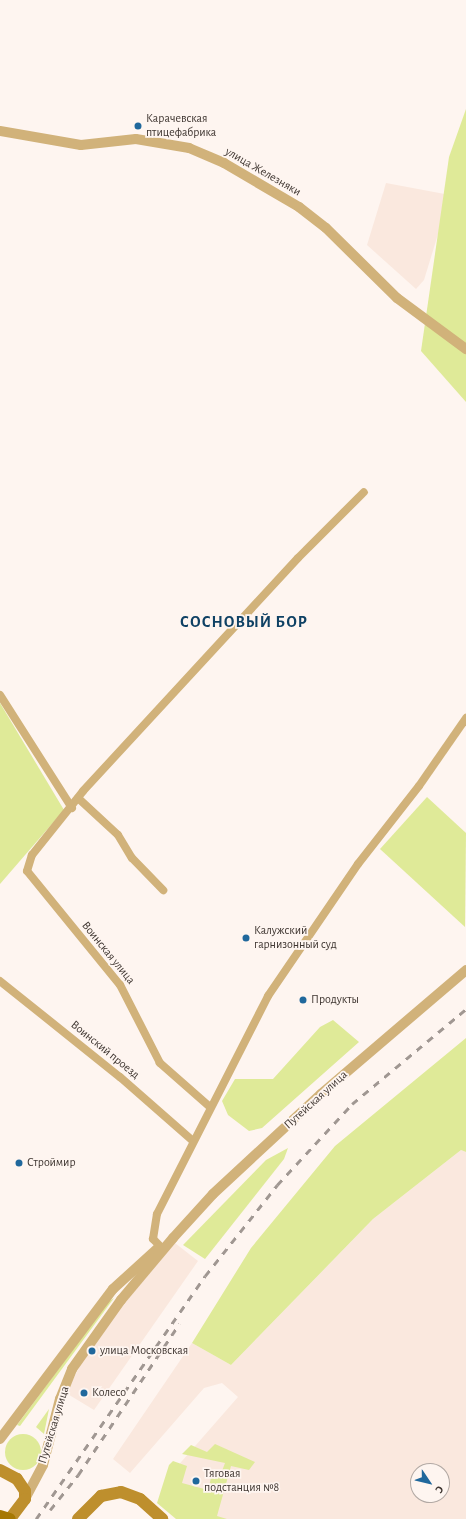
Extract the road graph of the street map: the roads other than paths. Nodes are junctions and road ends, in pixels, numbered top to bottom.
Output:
1 (0, 131) edge
2 (466, 349) edge
3 (364, 492) dead end
4 (0, 695) edge
5 (466, 718) edge
6 (78, 798) junction
7 (72, 808) junction
8 (163, 890) dead end
9 (466, 970) edge
10 (0, 982) edge
11 (210, 1107) junction
12 (193, 1141) junction
13 (172, 1238) junction
14 (160, 1246) junction
15 (0, 1440) edge
16 (0, 1470) edge
17 (25, 1499) junction
18 (0, 1516) edge
19 (10, 1519) edge
20 (78, 1519) edge
21 (162, 1519) edge

1 - 2 street, улица Железняки
3 - 6 street
4 - 7 street
5 - 11 street
6 - 7 street
6 - 8 street
7 - 11 street, Воинская улица
9 - 13 street, Путейская улица
10 - 12 street, Воинский проезд
11 - 12 street
12 - 14 street
13 - 14 street, Путейская улица
13 - 17 street, Путейская улица
14 - 15 street, Путейская улица
16 - 17 main road
17 - 19 main road, Путейская улица
18 - 19 main road
20 - 21 main road

